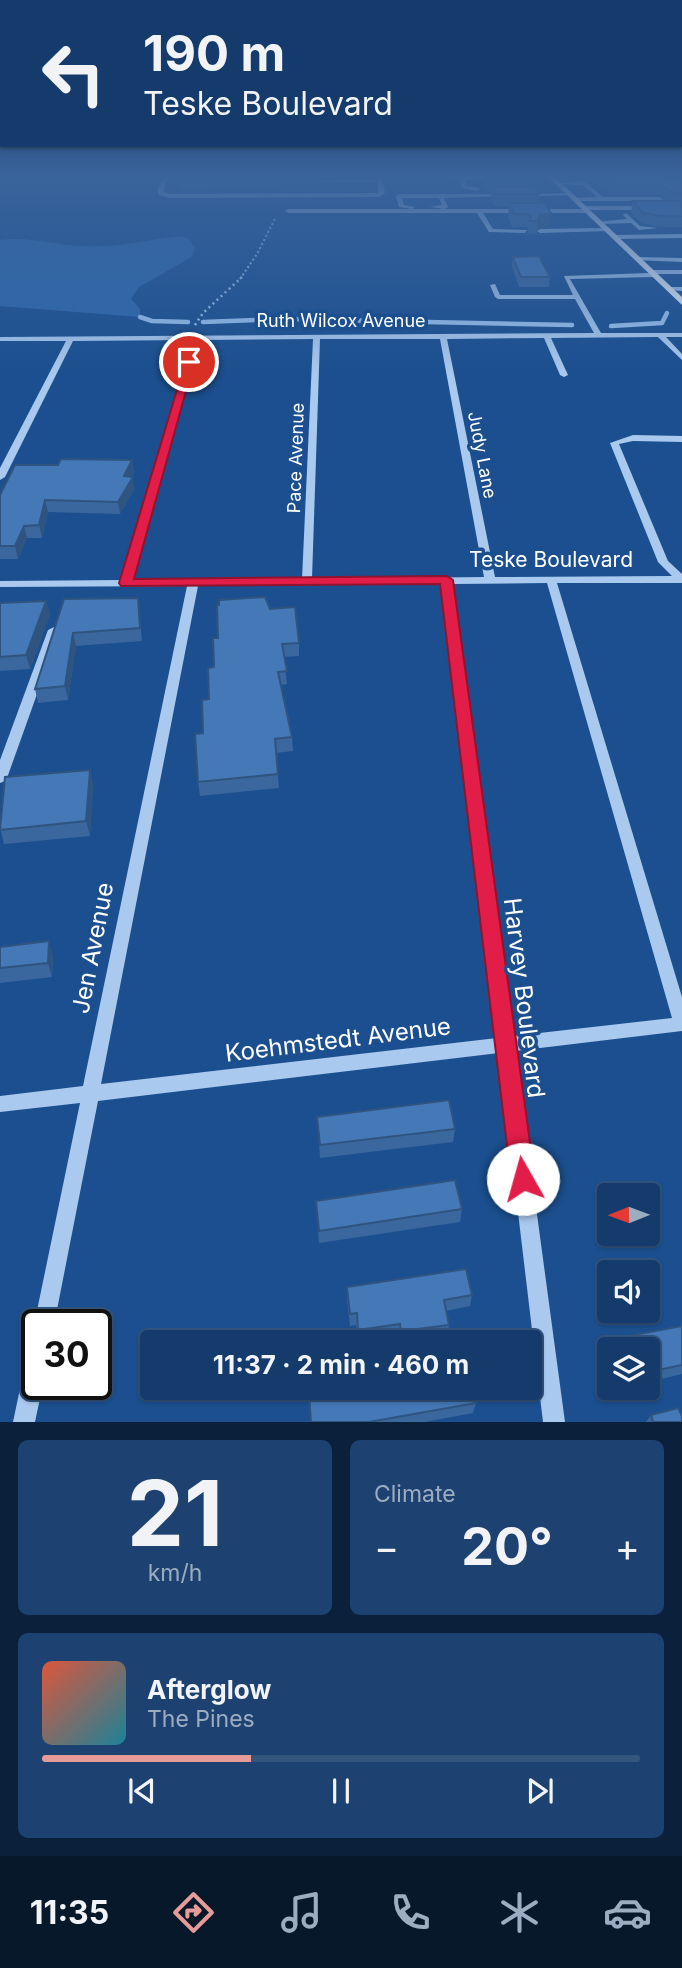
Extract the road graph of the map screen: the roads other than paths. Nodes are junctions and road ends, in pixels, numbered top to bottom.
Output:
1 (619, 242) edge
2 (637, 260) junction
3 (682, 260) edge
4 (682, 272) edge
5 (652, 274) junction
6 (494, 285) dead end
7 (678, 295) edge
8 (575, 297) junction
9 (599, 335) junction
10 (660, 335) junction
11 (682, 335) edge
12 (547, 336) junction
13 (317, 337) junction
14 (443, 337) junction
15 (196, 338) junction
16 (0, 339) edge
17 (69, 339) junction
18 (682, 358) edge
19 (564, 375) dead end
20 (682, 439) edge
21 (0, 477) edge
22 (551, 579) junction
23 (682, 579) edge
24 (447, 580) junction
25 (490, 580) junction
26 (307, 581) junction
27 (193, 582) junction
28 (126, 583) junction
29 (0, 584) edge
30 (60, 613) edge
31 (0, 778) edge
32 (682, 1024) edge
33 (506, 1045) junction
34 (90, 1094) junction
35 (0, 1104) edge
36 (47, 1309) edge
37 (29, 1400) edge
38 (24, 1422) edge
39 (554, 1422) edge

1 - 2 main road
2 - 3 street
2 - 5 main road
4 - 5 street
5 - 7 main road
5 - 8 street
6 - 8 street
8 - 9 street
9 - 10 street, Ruth Wilcox Avenue
9 - 12 street, Ruth Wilcox Avenue
10 - 11 street, Ruth Wilcox Avenue
10 - 18 street
12 - 14 street, Ruth Wilcox Avenue
12 - 19 street
13 - 14 street, Ruth Wilcox Avenue
13 - 15 street, Ruth Wilcox Avenue
13 - 26 street, Pace Avenue
14 - 25 street, Judy Lane
15 - 17 street, Ruth Wilcox Avenue
15 - 28 street
16 - 17 street, Ruth Wilcox Avenue
17 - 21 street
20 - 23 street
22 - 23 street, Teske Boulevard
22 - 25 street, Teske Boulevard
22 - 32 street
24 - 25 street, Teske Boulevard
24 - 26 street, Teske Boulevard
24 - 33 street, Harvey Boulevard
26 - 27 street, Teske Boulevard
27 - 28 street, Teske Boulevard
27 - 34 street, Jen Avenue
28 - 29 street, Teske Boulevard
30 - 31 street
32 - 33 street, Koehmstedt Avenue
33 - 34 street, Koehmstedt Avenue
33 - 39 street, Harvey Boulevard
34 - 35 street, Koehmstedt Avenue
34 - 36 street, Jen Avenue
37 - 38 street

